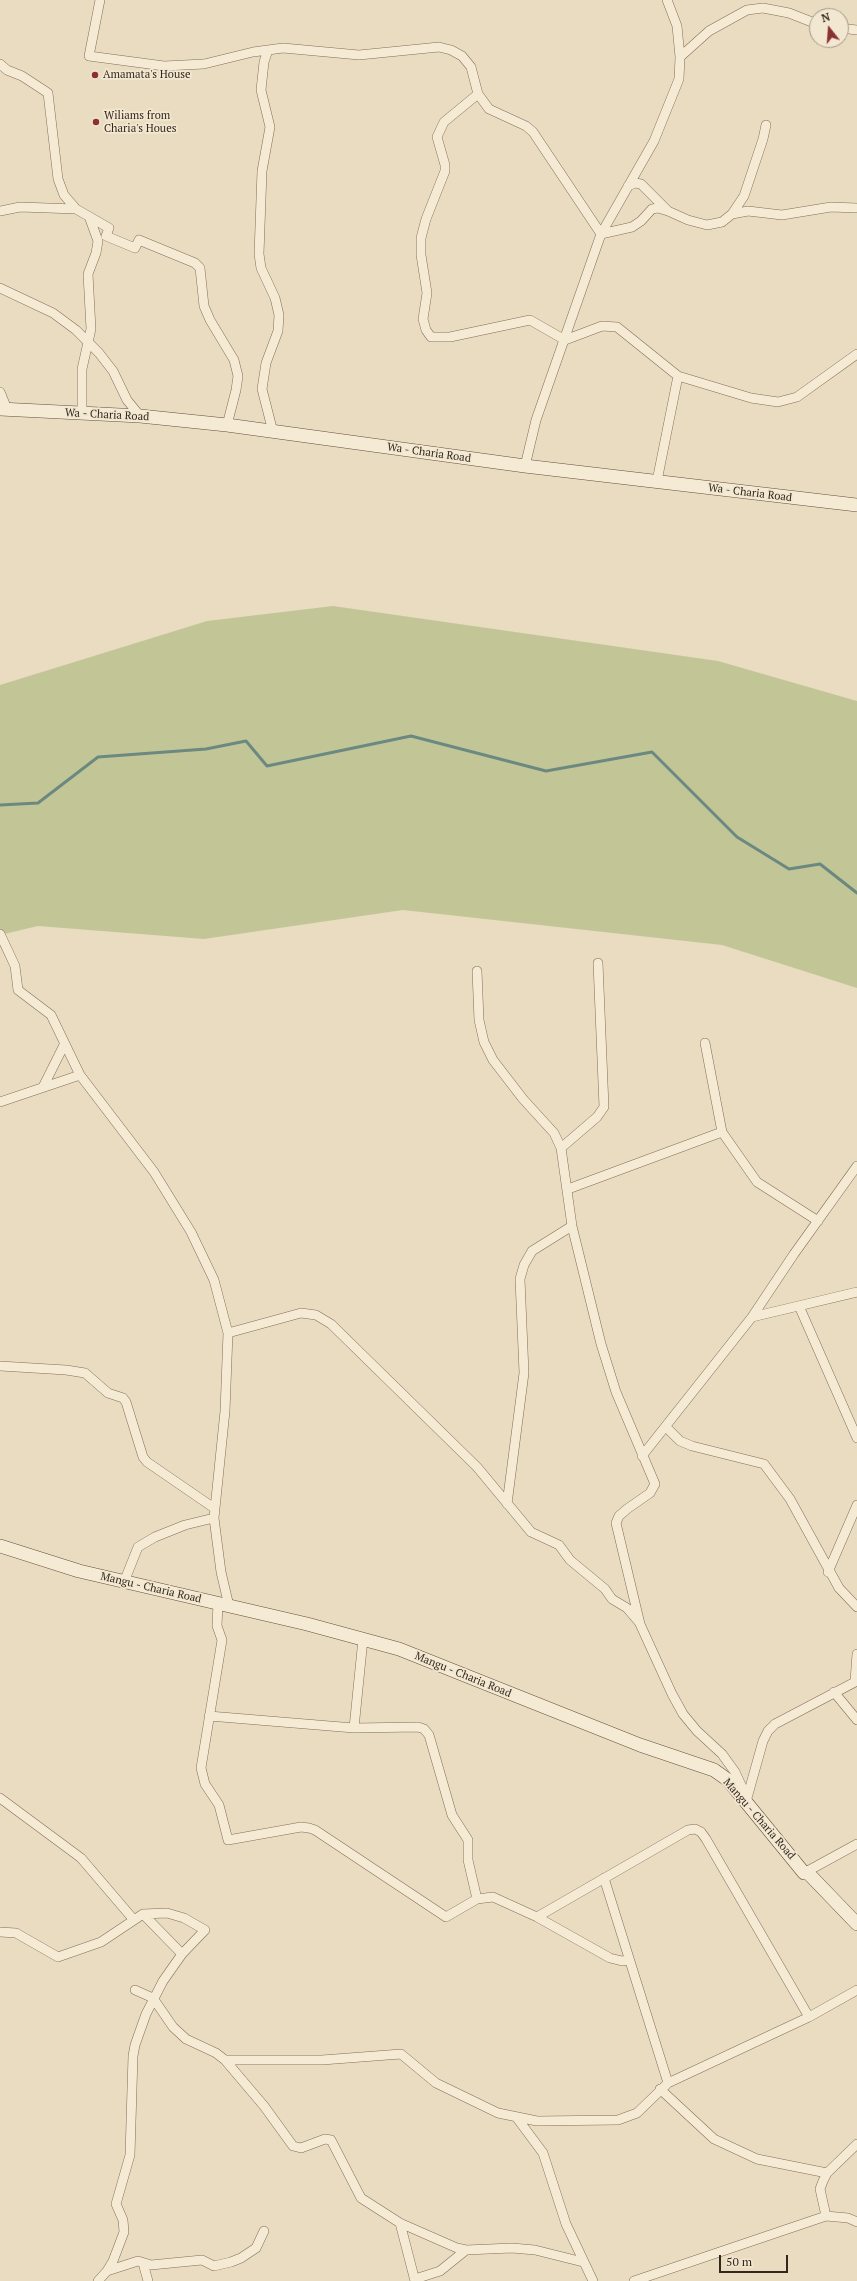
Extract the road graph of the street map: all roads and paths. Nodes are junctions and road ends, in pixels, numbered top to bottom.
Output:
1 (100, 0) edge
2 (667, 0) edge
3 (809, 21) edge
4 (268, 50) junction
5 (680, 57) junction
6 (0, 64) edge
7 (478, 94) junction
8 (766, 125) dead end
9 (628, 186) junction
10 (857, 208) edge
11 (76, 209) junction
12 (0, 211) edge
13 (668, 211) junction
14 (732, 214) junction
15 (90, 219) junction
16 (601, 234) junction
17 (0, 288) edge
18 (565, 340) junction
19 (88, 341) junction
20 (857, 354) edge
21 (678, 376) junction
22 (0, 392) edge
23 (4, 409) edge
24 (82, 413) junction
25 (140, 416) junction
26 (227, 425) junction
27 (273, 432) junction
28 (525, 466) junction
29 (657, 481) junction
30 (857, 505) edge
31 (0, 934) edge
32 (598, 963) dead end
33 (476, 971) dead end
34 (705, 1043) dead end
35 (64, 1045) junction
36 (80, 1075) junction
37 (43, 1088) junction
38 (0, 1102) edge
39 (722, 1132) junction
40 (560, 1148) junction
41 (857, 1166) edge
42 (568, 1189) junction
43 (818, 1221) junction
44 (572, 1226) junction
45 (857, 1292) edge
46 (799, 1306) junction
47 (752, 1317) junction
48 (228, 1333) junction
49 (0, 1366) edge
50 (666, 1427) junction
51 (857, 1438) edge
52 (642, 1456) junction
53 (507, 1504) junction
54 (857, 1505) edge
55 (214, 1508) junction
56 (214, 1518) junction
57 (0, 1546) edge
58 (828, 1572) junction
59 (124, 1582) junction
60 (224, 1604) junction
61 (857, 1607) edge
62 (640, 1624) junction
63 (363, 1639) junction
64 (857, 1654) edge
65 (856, 1681) edge
66 (834, 1692) junction
67 (209, 1716) junction
68 (857, 1720) edge
69 (354, 1728) junction
70 (0, 1798) edge
71 (747, 1798) junction
72 (754, 1812) junction
73 (857, 1844) edge
74 (804, 1873) junction
75 (604, 1878) junction
76 (477, 1899) junction
77 (143, 1914) junction
78 (537, 1917) junction
79 (134, 1920) junction
80 (857, 1924) edge
81 (0, 1932) edge
82 (182, 1954) junction
83 (628, 1960) junction
84 (135, 1990) dead end
85 (857, 1990) edge
86 (153, 1998) junction
87 (809, 2017) junction
88 (225, 2060) junction
89 (668, 2082) junction
90 (660, 2089) junction
91 (517, 2118) junction
92 (857, 2144) edge
93 (827, 2173) junction
94 (826, 2216) junction
95 (857, 2222) edge
96 (400, 2223) junction
97 (264, 2231) dead end
98 (466, 2250) junction
99 (583, 2262) junction
100 (143, 2263) junction
101 (107, 2271) junction
102 (415, 2280) edge
103 (98, 2281) edge
104 (148, 2281) edge
105 (593, 2281) edge
106 (634, 2281) edge

1 - 4 street
2 - 5 street
3 - 5 street
4 - 7 street
4 - 27 street
5 - 9 street
6 - 11 street
7 - 16 street
7 - 18 street
8 - 14 street
9 - 13 street
9 - 16 street
10 - 14 street
11 - 12 street
11 - 15 street
13 - 14 street
13 - 16 street
15 - 19 street
15 - 26 street
16 - 18 street
17 - 19 street
18 - 21 street
18 - 28 street
19 - 24 street
19 - 25 street
20 - 21 street
21 - 29 street
22 - 23 street
23 - 24 street, Wa - Charia Road
24 - 25 street, Wa - Charia Road
25 - 26 street, Wa - Charia Road
26 - 27 street, Wa - Charia Road
27 - 28 street, Wa - Charia Road
28 - 29 street, Wa - Charia Road
29 - 30 street, Wa - Charia Road
31 - 35 street
32 - 40 street
33 - 40 street
34 - 39 street
35 - 36 street
35 - 37 street
36 - 37 street
36 - 48 street
37 - 38 street
39 - 42 street
39 - 43 street
40 - 42 street
41 - 43 street
42 - 44 street
43 - 47 street
44 - 52 street
44 - 53 street
45 - 46 street
46 - 47 street
46 - 51 street
47 - 50 street
48 - 53 street
48 - 55 street
49 - 55 street
50 - 52 street
50 - 58 street
52 - 62 street
53 - 62 street
54 - 58 street
55 - 56 street
56 - 59 street
56 - 60 street
57 - 59 street, Mangu - Charia Road
58 - 61 street
59 - 60 street, Mangu - Charia Road
60 - 63 street, Mangu - Charia Road
60 - 67 street
62 - 71 street
63 - 69 street
63 - 72 street, Mangu - Charia Road
64 - 65 street
65 - 66 street
66 - 68 street
66 - 71 street
67 - 69 street
67 - 76 street
69 - 76 street
70 - 79 street
71 - 72 street
72 - 74 street, Mangu - Charia Road
73 - 74 street
74 - 80 street, Mangu - Charia Road
75 - 78 street
75 - 83 street
75 - 87 street
76 - 78 street
77 - 79 street
77 - 82 street
77 - 82 street
78 - 83 street
79 - 81 street
82 - 86 street
83 - 89 street
84 - 86 street
85 - 87 street
86 - 88 street
86 - 101 street
87 - 89 street
88 - 91 street
88 - 96 street
89 - 90 street
90 - 91 street
90 - 93 street
91 - 99 street
92 - 93 street
93 - 94 street
94 - 95 street
94 - 106 street
96 - 98 street
96 - 102 street
97 - 100 street
98 - 99 street
98 - 102 street
99 - 105 street
100 - 101 street
100 - 104 street
101 - 103 street

